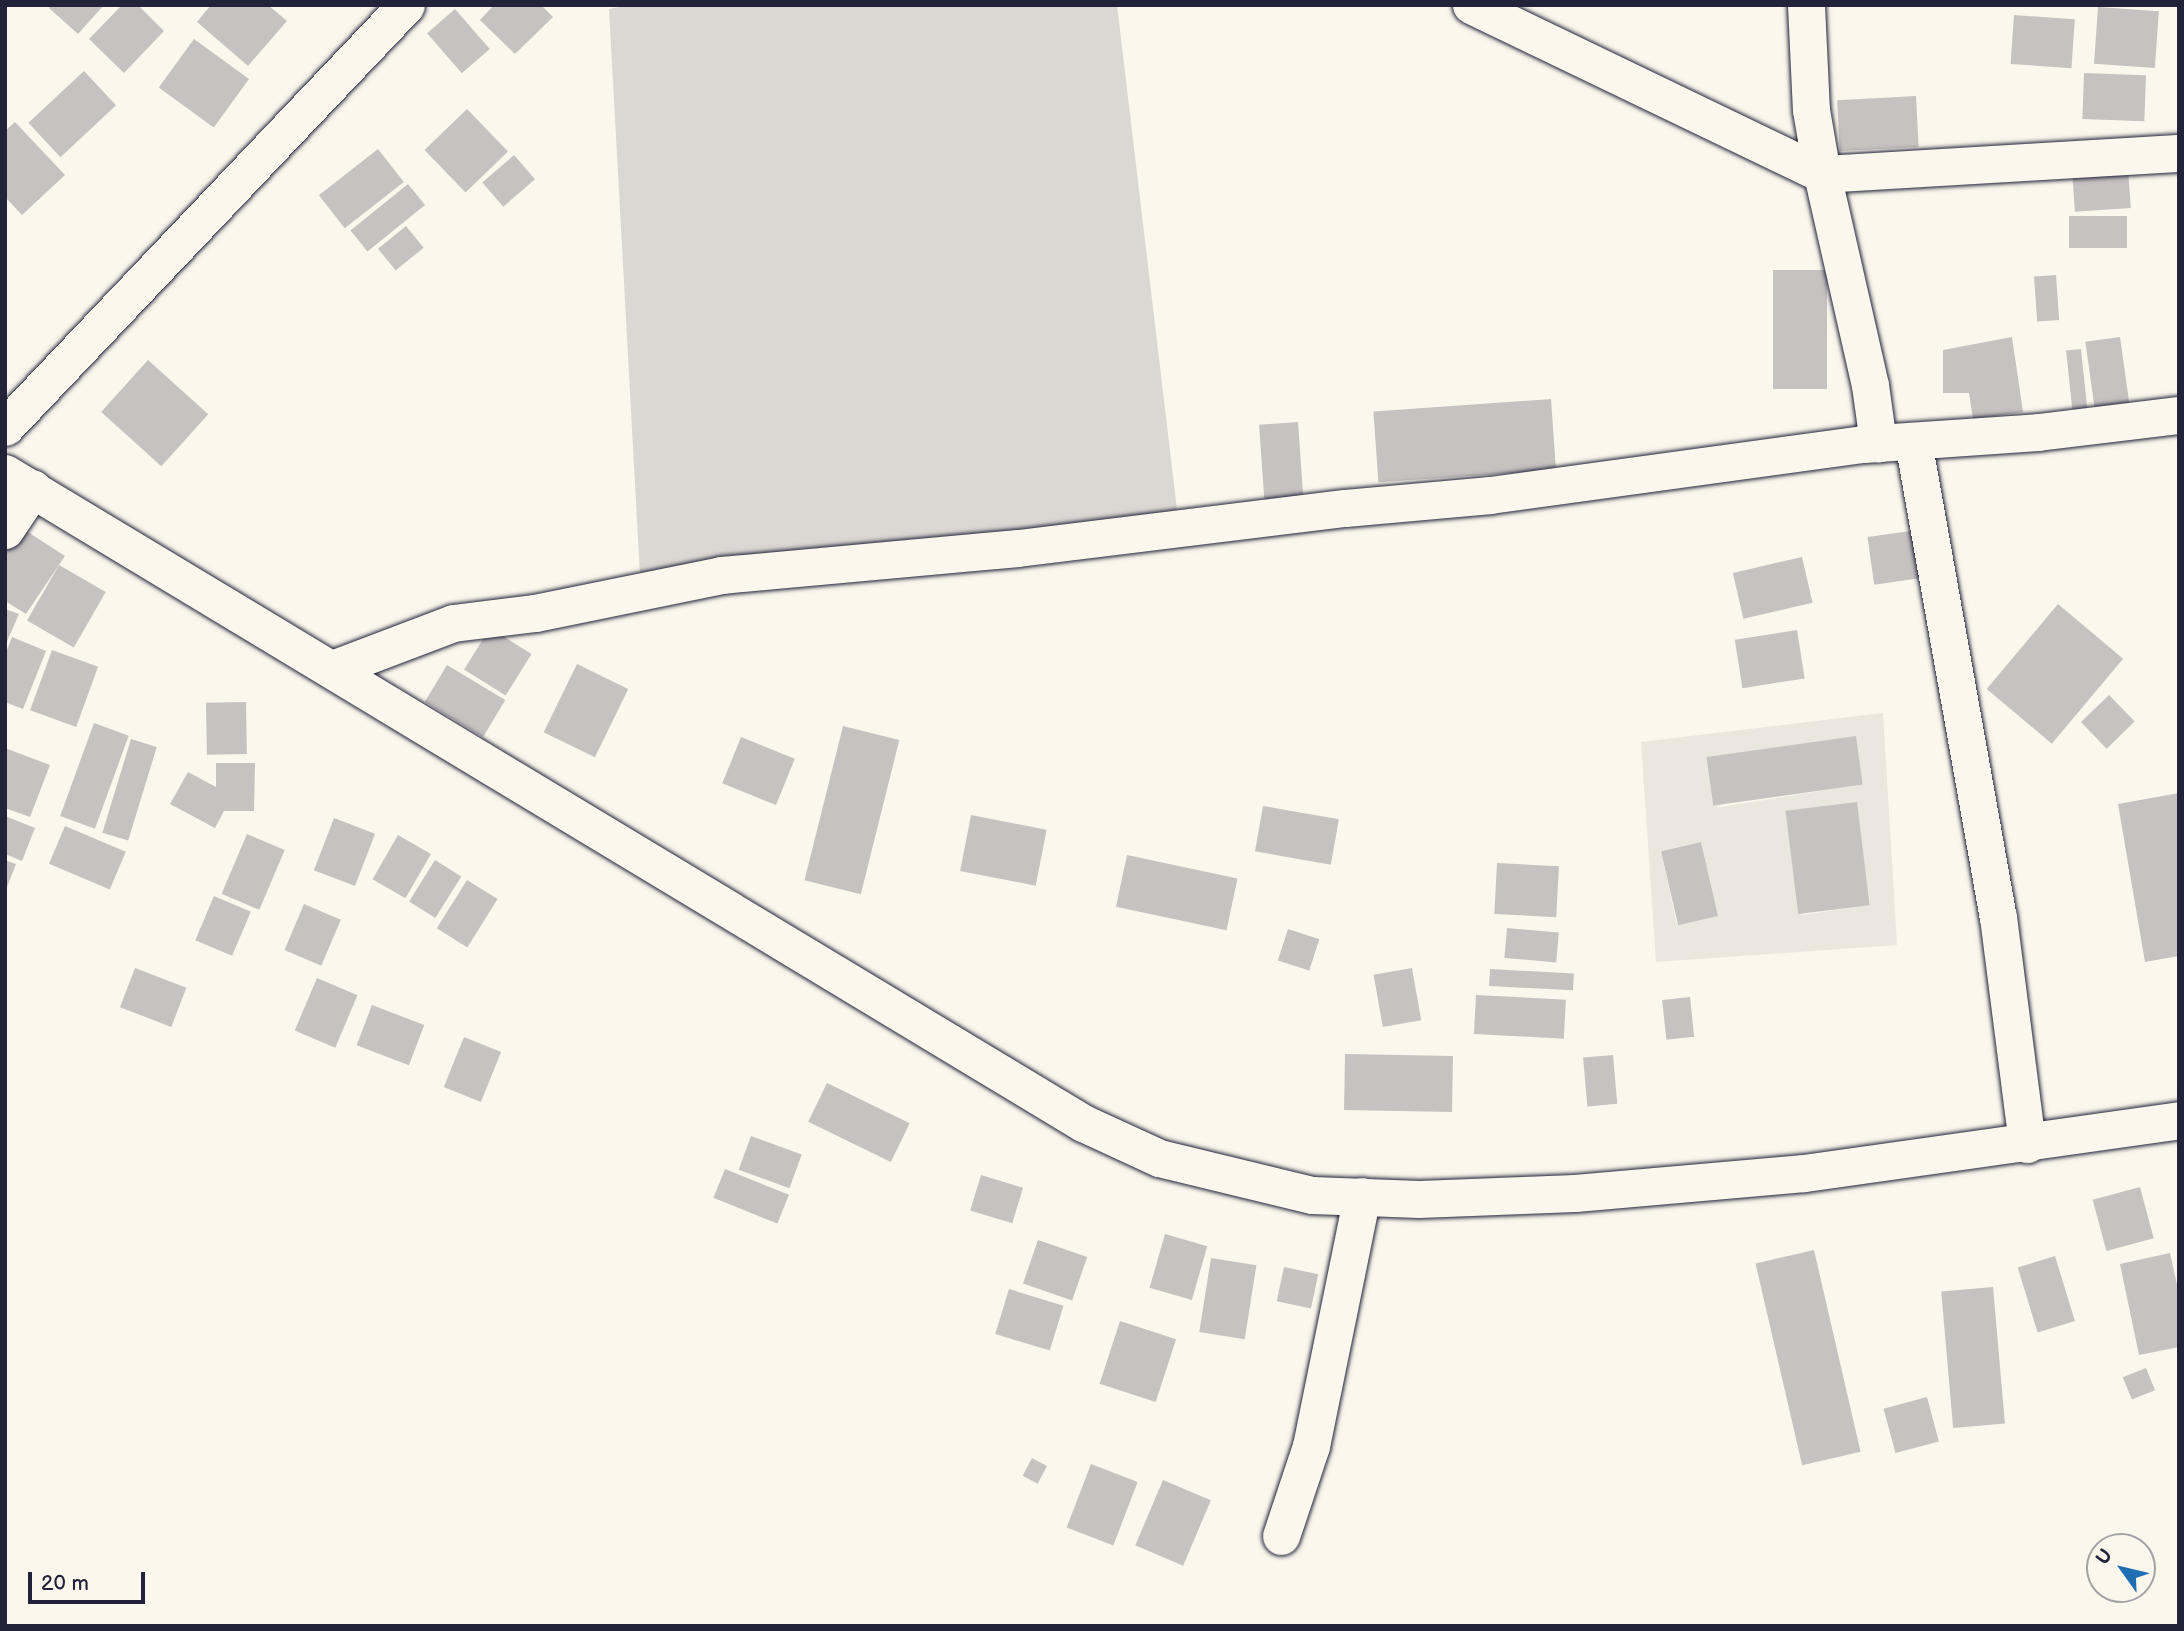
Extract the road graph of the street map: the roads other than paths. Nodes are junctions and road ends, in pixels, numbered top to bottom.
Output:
1 (406, 5) edge
2 (1471, 5) edge
3 (1806, 5) edge
4 (2179, 153) edge
5 (1822, 174) junction
6 (2179, 415) edge
7 (5, 427) edge
8 (1896, 442) junction
9 (19, 480) edge
10 (5, 530) edge
11 (332, 669) junction
12 (2179, 1119) edge
13 (2027, 1144) junction
14 (1362, 1196) junction
15 (1281, 1536) dead end

1 - 7 street
2 - 5 street
3 - 5 street
4 - 5 street
5 - 8 street
6 - 8 street
8 - 11 street
8 - 13 street
9 - 10 street
9 - 11 street
11 - 14 street
12 - 13 street
13 - 14 street
14 - 15 street

